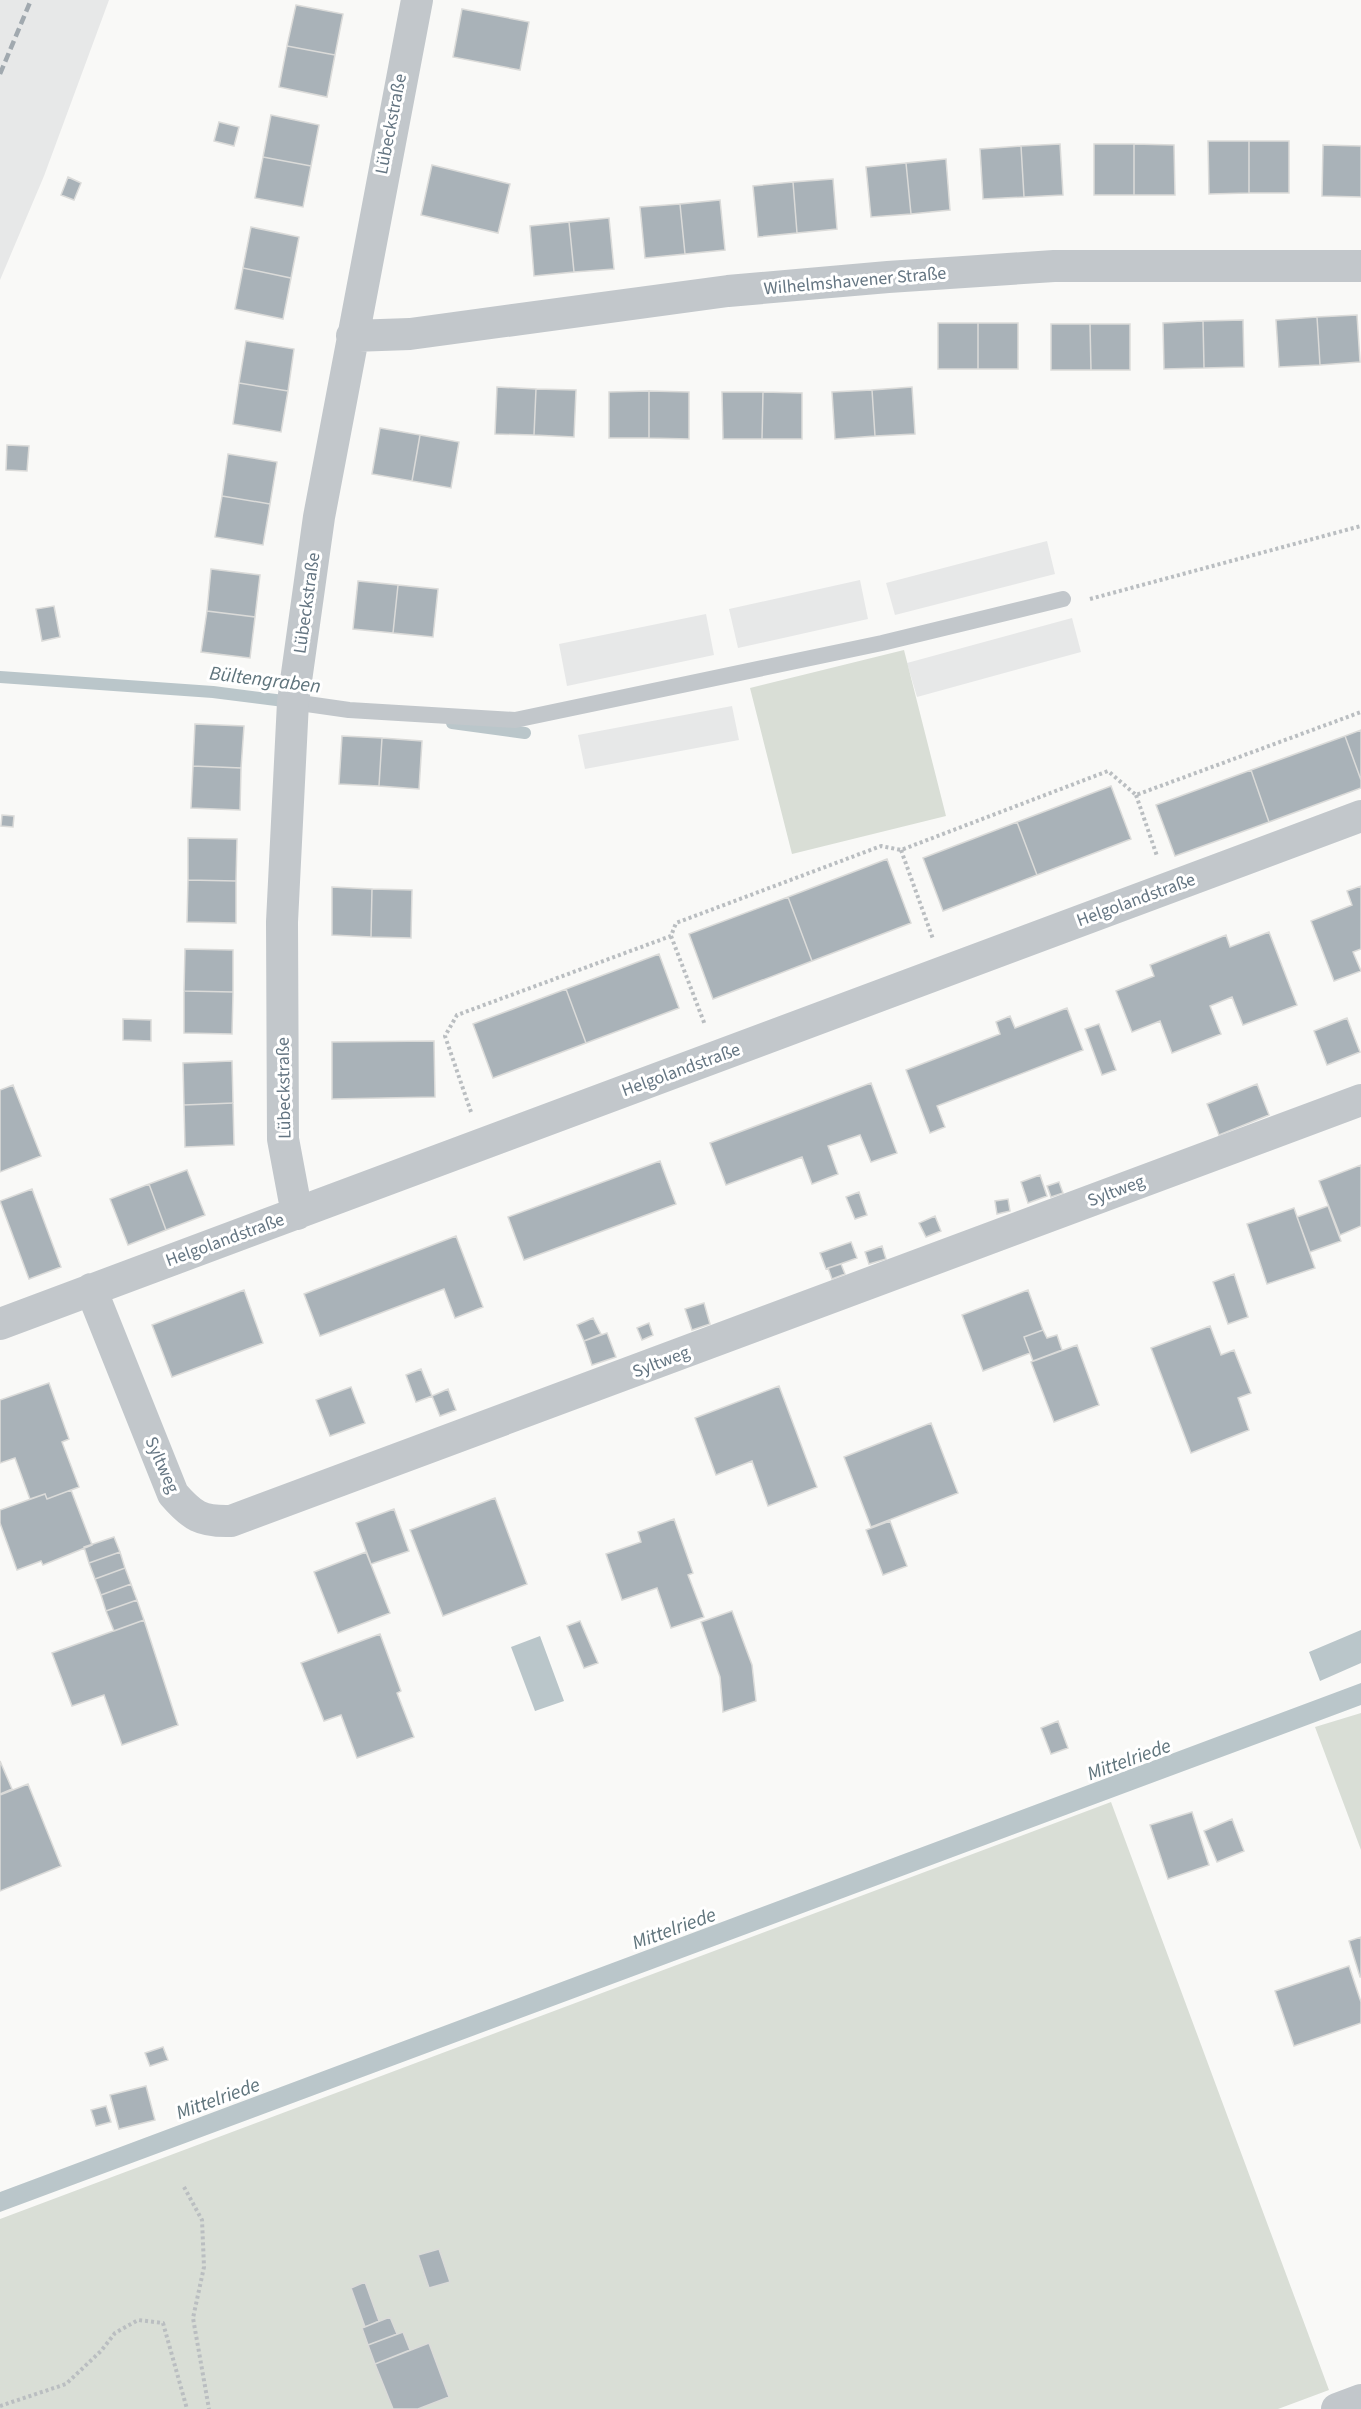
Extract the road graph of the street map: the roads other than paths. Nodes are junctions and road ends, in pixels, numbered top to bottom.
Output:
1 (417, 0) edge
2 (1361, 266) edge
3 (352, 336) junction
4 (1063, 599) road end
5 (293, 702) junction
6 (1361, 816) edge
7 (1361, 1100) edge
8 (297, 1214) junction
9 (92, 1289) junction
10 (0, 1324) edge
11 (1361, 2400) edge
12 (1337, 2409) edge

1 - 3 street, Lübeckstraße
2 - 3 street, Wilhelmshavener Straße
3 - 5 street, Lübeckstraße
4 - 5 lane
5 - 8 street, Lübeckstraße
6 - 8 street, Helgolandstraße
7 - 9 street, Syltweg
8 - 9 street, Helgolandstraße
9 - 10 street, Helgolandstraße
11 - 12 street

